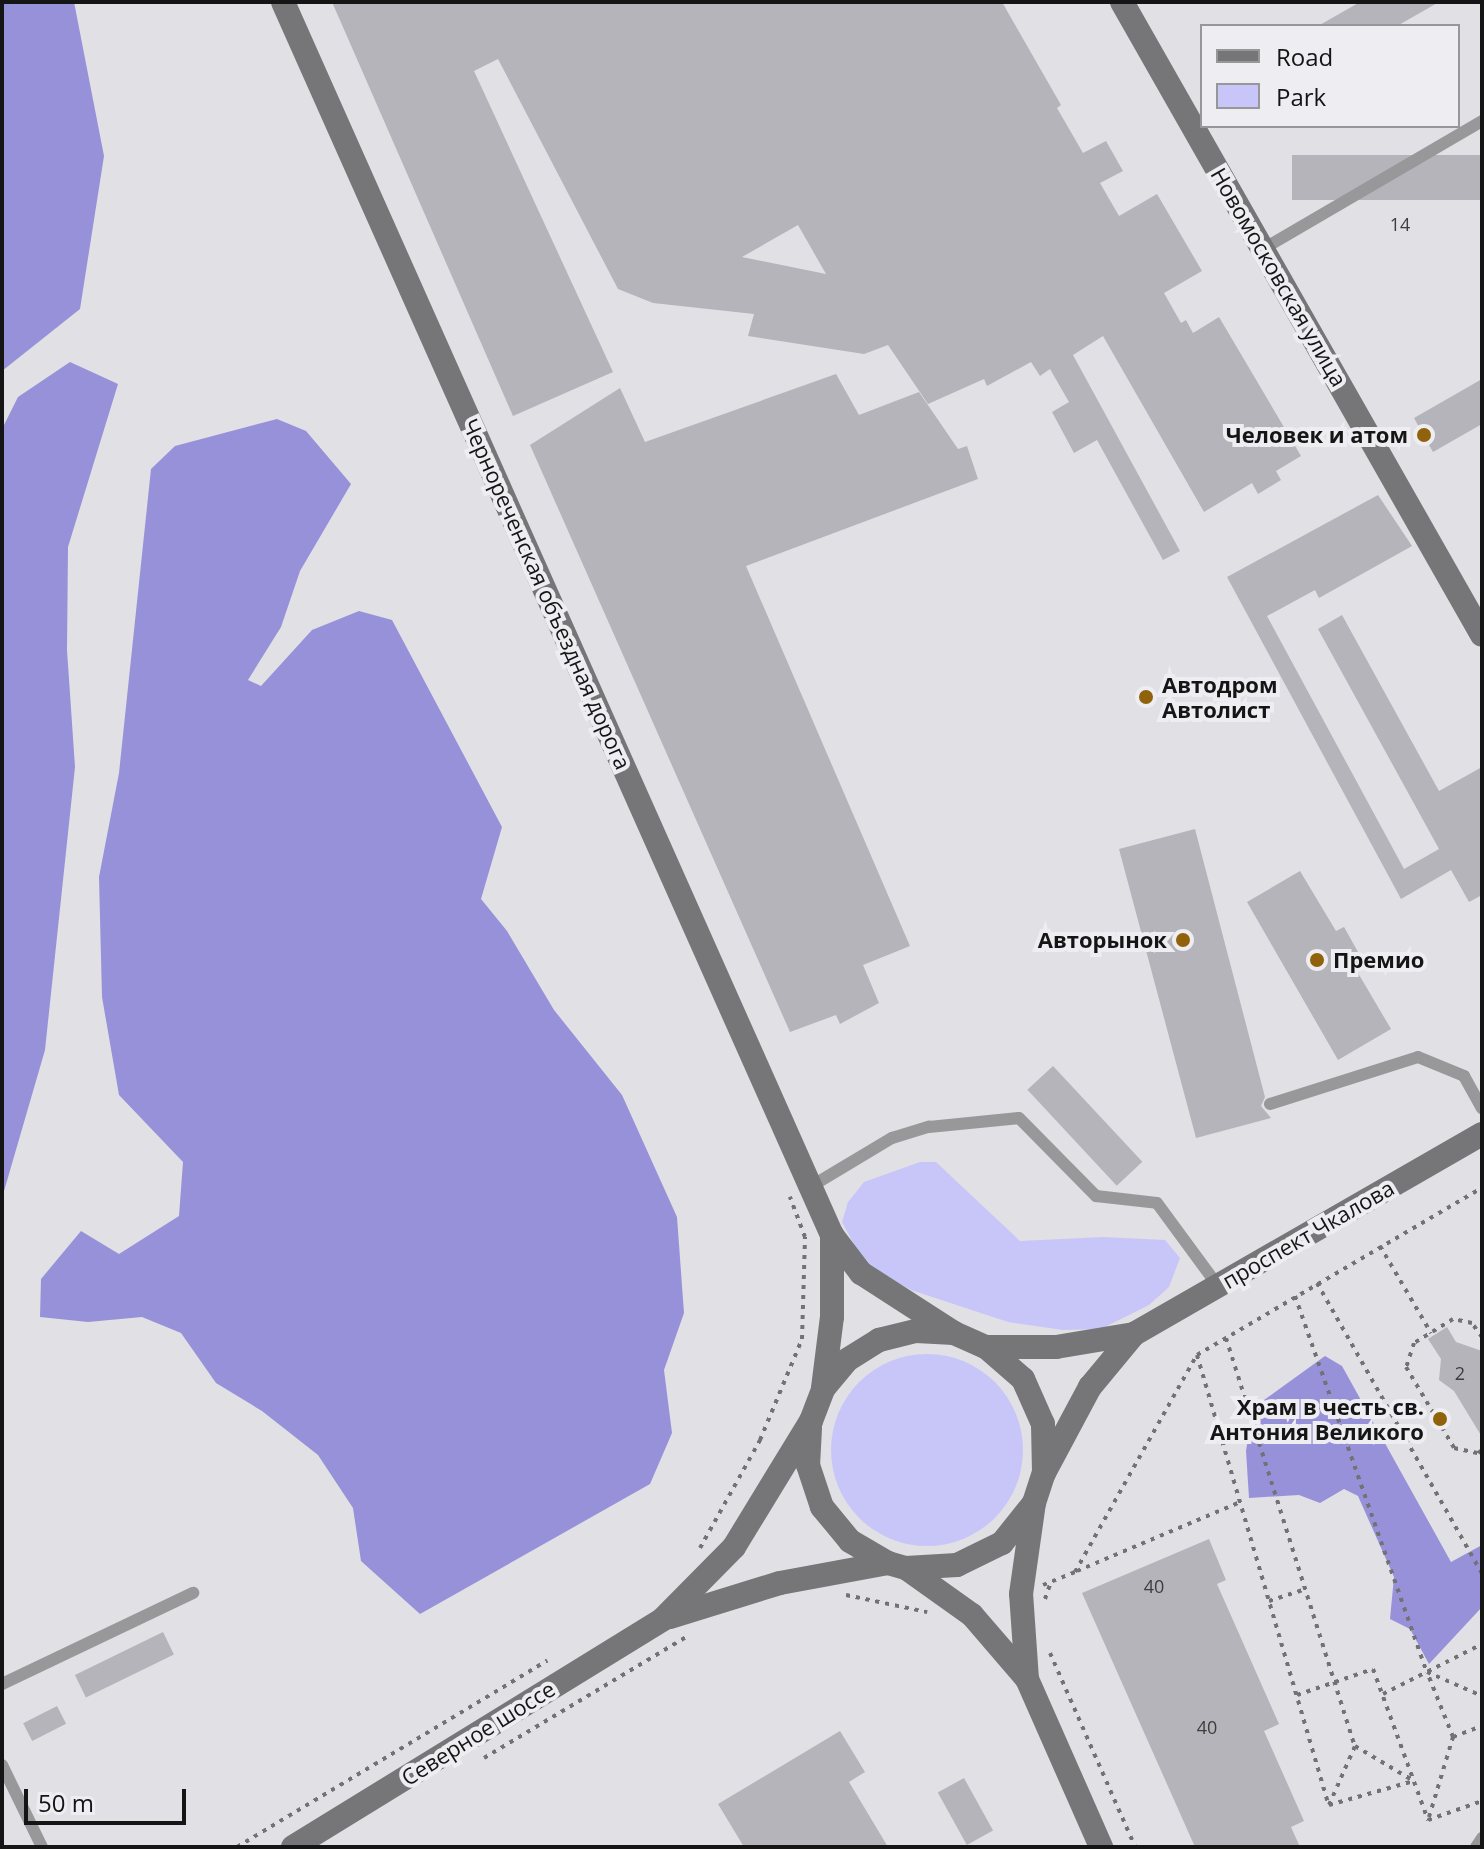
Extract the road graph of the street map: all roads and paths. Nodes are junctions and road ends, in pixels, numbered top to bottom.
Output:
1 (283, 2) edge
2 (1122, 2) edge
3 (1482, 121) edge
4 (1263, 249) junction
5 (1482, 635) edge
6 (1270, 1104) dead end
7 (1482, 1108) edge
8 (1482, 1134) edge
9 (810, 1187) junction
10 (1482, 1188) edge
11 (832, 1235) junction
12 (1380, 1246) junction
13 (1317, 1283) junction
14 (1218, 1286) junction
15 (1295, 1296) junction
16 (954, 1333) junction
17 (1431, 1333) junction
18 (1134, 1334) junction
19 (1482, 1337) edge
20 (1226, 1338) junction
21 (986, 1347) junction
22 (1197, 1355) junction
23 (823, 1389) junction
24 (811, 1421) junction
25 (1482, 1450) edge
26 (1044, 1473) junction
27 (1240, 1502) junction
28 (1034, 1503) junction
29 (694, 1558) dead end
30 (897, 1565) junction
31 (1075, 1572) junction
32 (1482, 1573) edge
33 (1051, 1582) junction
34 (1305, 1589) junction
35 (193, 1593) dead end
36 (830, 1594) dead end
37 (1032, 1600) junction
38 (1269, 1601) junction
39 (972, 1615) junction
40 (663, 1619) junction
41 (697, 1631) dead end
42 (1482, 1644) edge
43 (1047, 1646) dead end
44 (560, 1654) dead end
45 (1427, 1672) junction
46 (1027, 1679) junction
47 (1335, 1682) junction
48 (2, 1684) edge
49 (1383, 1694) junction
50 (1297, 1695) junction
51 (1482, 1696) edge
52 (1482, 1726) edge
53 (1453, 1737) junction
54 (1355, 1746) junction
55 (484, 1759) dead end
56 (2, 1765) edge
57 (1414, 1781) junction
58 (1482, 1801) edge
59 (1329, 1805) junction
60 (1428, 1820) junction
61 (1482, 1838) edge
62 (42, 1847) edge
63 (237, 1847) edge
64 (293, 1847) edge
65 (1101, 1847) edge
66 (1135, 1847) edge
67 (1476, 1847) edge

1 - 9 main road, Чернореченская объездная дорога
2 - 4 main road, Новомосковская улица
3 - 4 lane
4 - 5 main road, Новомосковская улица
6 - 7 lane
8 - 14 main road, проспект Чкалова
9 - 11 main road, Чернореченская объездная дорога
9 - 14 lane
9 - 29 path
10 - 12 path
11 - 16 main road
11 - 23 main road
12 - 13 path
12 - 17 path
13 - 15 path
13 - 32 path
14 - 18 main road, проспект Чкалова
15 - 20 path
15 - 45 path
16 - 21 main road
16 - 23 main road
17 - 19 path
17 - 25 path
18 - 21 main road
18 - 26 main road
20 - 22 path
20 - 34 path
21 - 26 main road
22 - 27 path
22 - 31 path
23 - 24 main road
24 - 30 main road
24 - 40 main road
26 - 28 main road
27 - 31 path
27 - 38 path
28 - 30 main road
28 - 37 main road
30 - 39 main road
30 - 40 main road
31 - 33 path
33 - 37 path
33 - 37 path
34 - 38 path
34 - 47 path
35 - 48 lane
36 - 39 path
37 - 46 main road
38 - 50 path
39 - 46 main road
40 - 64 main road, Северное шоссе
41 - 55 path
42 - 45 path
43 - 66 path
44 - 63 path
45 - 49 path
45 - 51 path
45 - 53 path
46 - 65 main road
47 - 49 path
47 - 50 path
47 - 54 path
49 - 57 path
50 - 59 path
52 - 53 path
53 - 60 path
54 - 57 path
54 - 59 path
56 - 62 lane
57 - 59 path
57 - 60 path
58 - 60 path
61 - 67 lane

